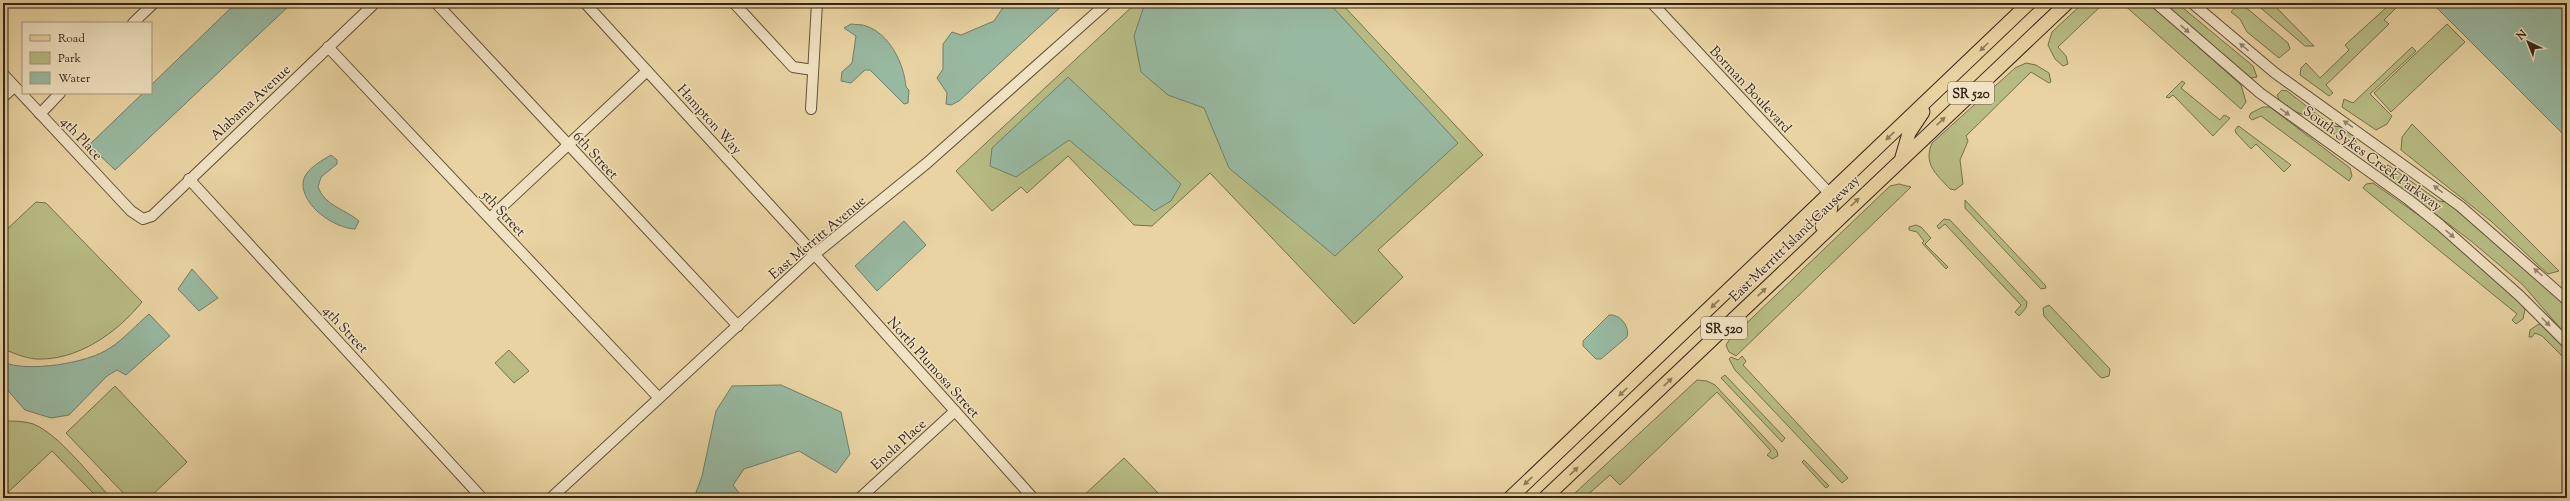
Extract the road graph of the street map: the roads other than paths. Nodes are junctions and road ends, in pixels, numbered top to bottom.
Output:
1 (154, 3) edge
2 (375, 3) edge
3 (436, 3) edge
4 (585, 3) edge
5 (734, 3) edge
6 (817, 3) edge
7 (1652, 3) edge
8 (2029, 3) edge
9 (2067, 3) edge
10 (2156, 3) edge
11 (2192, 3) edge
12 (1103, 4) edge
13 (134, 22) edge
14 (328, 47) junction
15 (813, 70) junction
16 (647, 71) junction
17 (3, 74) edge
18 (1954, 76) junction
19 (14, 86) junction
20 (59, 94) edge
21 (3, 97) edge
22 (811, 109) dead end
23 (40, 114) junction
24 (567, 144) junction
25 (1902, 157) junction
26 (189, 179) junction
27 (1829, 193) junction
28 (490, 218) junction
29 (143, 219) joint
30 (1802, 253) junction
31 (815, 254) junction
32 (2567, 300) edge
33 (738, 326) junction
34 (2567, 343) edge
35 (659, 398) junction
36 (955, 412) junction
37 (559, 496) edge
38 (482, 498) edge
39 (860, 498) edge
40 (1033, 498) edge
41 (1510, 498) edge
42 (1545, 498) edge

1 - 13 street
2 - 14 street, Alabama Avenue
3 - 24 street, 6th Street
4 - 16 street, Hampton Way
5 - 15 street
6 - 15 street
7 - 27 street, Borman Boulevard
8 -> 18 main road, East Merritt Island Causeway / SR 520
25 -> 9 main road, East Merritt Island Causeway / SR 520
10 -> 34 street, South Sykes Creek Parkway
32 -> 11 street, South Sykes Creek Parkway
12 - 31 street, East Merritt Avenue
14 - 26 street, Alabama Avenue
14 - 28 street, 5th Street
15 - 22 street
16 - 24 street
16 - 31 street, Hampton Way
17 - 19 street, 4th Place
18 - 25 main road
18 -> 27 main road, East Merritt Island Causeway / SR 520
19 - 21 street
19 - 23 street, 4th Place
20 - 23 street
23 - 29 street, 4th Place
24 - 28 street
24 - 33 street, 6th Street
30 -> 25 main road, East Merritt Island Causeway / SR 520
26 - 29 street, Alabama Avenue
26 - 38 street, 4th Street
27 - 30 main road
27 -> 41 main road, East Merritt Island Causeway / SR 520
28 - 35 street, 5th Street
42 -> 30 main road, East Merritt Island Causeway / SR 520
31 - 33 street, East Merritt Avenue
31 - 36 street, North Plumosa Street
33 - 35 street, East Merritt Avenue
35 - 37 street, East Merritt Avenue
36 - 39 street, Enola Place
36 - 40 street, North Plumosa Street

